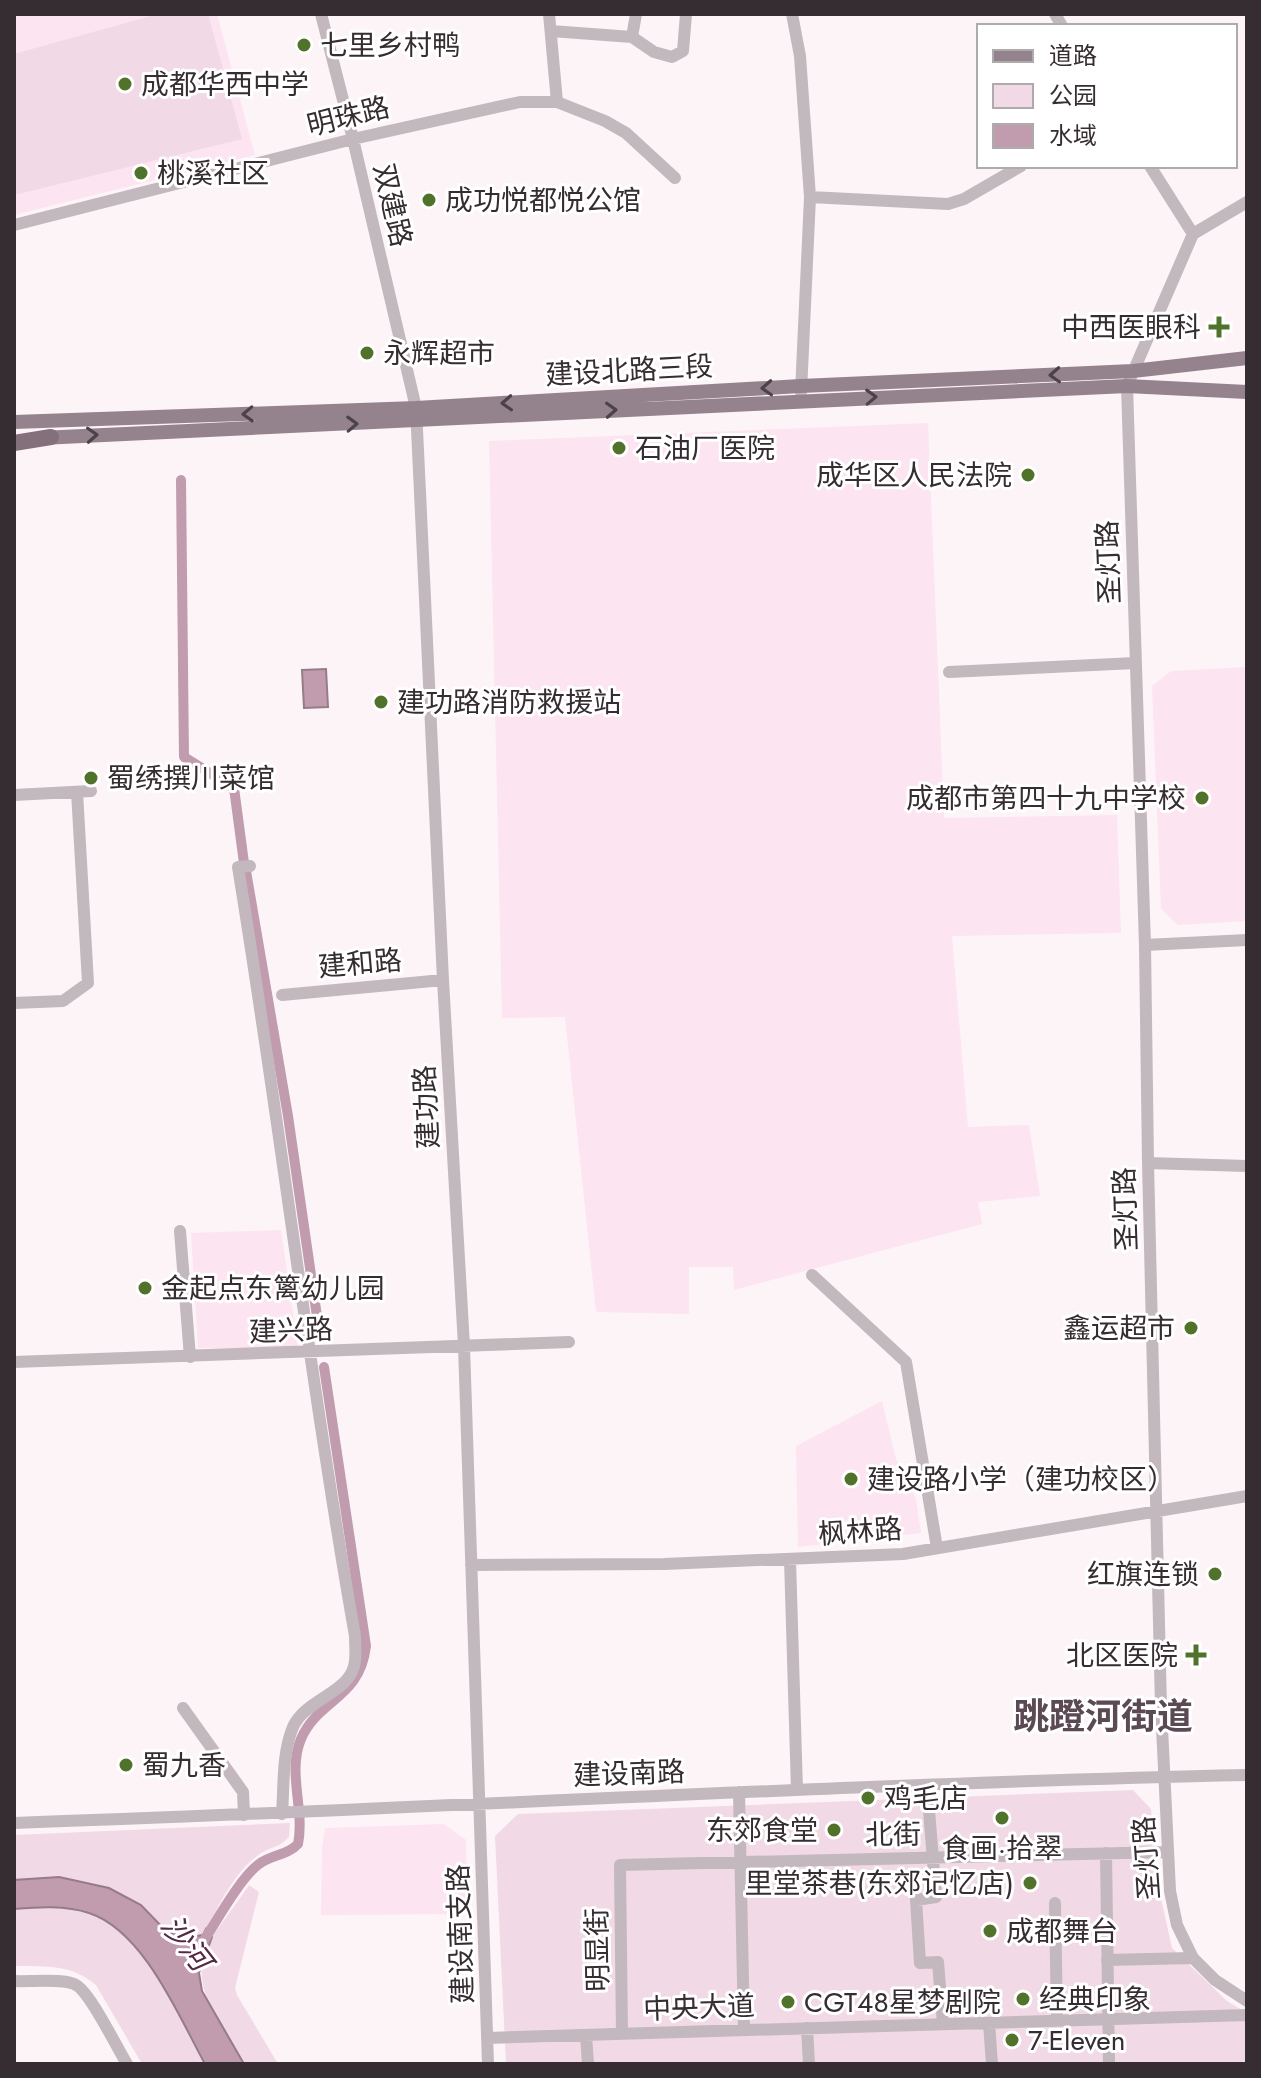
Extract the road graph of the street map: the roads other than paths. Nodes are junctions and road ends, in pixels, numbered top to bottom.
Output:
1 (321, 14) edge
2 (549, 14) edge
3 (636, 14) edge
4 (686, 14) edge
5 (792, 14) edge
6 (551, 31) junction
7 (632, 37) junction
8 (557, 102) junction
9 (353, 139) junction
10 (1018, 168) edge
11 (1151, 168) edge
12 (675, 178) dead end
13 (810, 197) junction
14 (1247, 202) edge
15 (14, 225) edge
16 (1193, 234) junction
17 (1247, 358) edge
18 (1247, 368) edge
19 (1130, 379) junction
20 (1247, 382) edge
21 (1247, 392) edge
22 (801, 393) junction
23 (416, 415) junction
24 (14, 422) edge
25 (51, 437) joint
26 (14, 441) edge
27 (1135, 663) junction
28 (949, 672) dead end
29 (91, 791) dead end
30 (77, 792) junction
31 (14, 795) edge
32 (250, 866) dead end
33 (1247, 940) edge
34 (1145, 945) junction
35 (443, 980) junction
36 (282, 995) dead end
37 (14, 1003) edge
38 (1148, 1163) junction
39 (1247, 1166) edge
40 (180, 1231) dead end
41 (812, 1275) dead end
42 (569, 1342) dead end
43 (464, 1346) junction
44 (310, 1353) junction
45 (190, 1357) junction
46 (14, 1362) edge
47 (1247, 1496) edge
48 (1158, 1510) junction
49 (937, 1548) junction
50 (790, 1560) junction
51 (471, 1565) junction
52 (183, 1708) dead end
53 (1247, 1775) edge
54 (1165, 1777) junction
55 (797, 1790) junction
56 (739, 1792) junction
57 (928, 1798) dead end
58 (480, 1803) junction
59 (284, 1814) junction
60 (244, 1815) junction
61 (14, 1823) edge
62 (1168, 1852) junction
63 (1106, 1853) junction
64 (932, 1858) junction
65 (740, 1862) junction
66 (620, 1865) joint
67 (1055, 1903) dead end
68 (1193, 1958) junction
69 (1107, 1960) junction
70 (14, 1981) edge
71 (1247, 2001) edge
72 (1247, 2015) edge
73 (1108, 2019) junction
74 (1057, 2021) junction
75 (989, 2023) junction
76 (943, 2024) junction
77 (807, 2028) junction
78 (744, 2030) junction
79 (622, 2034) junction
80 (586, 2035) junction
81 (487, 2038) junction
82 (127, 2064) edge
83 (488, 2064) edge
84 (588, 2064) edge
85 (809, 2064) edge
86 (992, 2064) edge
87 (1109, 2064) edge

1 - 9 street, 双建路
2 - 6 street
3 - 7 street
4 - 7 street
5 - 13 street
6 - 7 street
6 - 8 street
8 - 9 street, 明珠路
8 - 12 street, 明珠路
9 - 15 street, 明珠路
9 - 23 street, 双建路
10 - 13 street
11 - 16 street
13 - 22 street
14 - 16 street
16 - 19 street
17 - 19 main road, 建设北路三段
18 - 19 main road
19 - 20 main road
19 - 21 main road, 建设北路三段
19 - 22 main road, 建设北路三段
19 - 27 street, 圣灯路
22 - 23 main road, 建设北路三段
23 -> 24 main road, 建设北路三段
25 -> 23 main road, 建设北路三段
23 - 35 street, 建功路
25 - 26 highway
27 - 28 street
27 - 34 street, 圣灯路
29 - 30 street
30 - 31 street
30 - 37 street
32 - 44 street
33 - 34 street
34 - 38 street, 圣灯路
35 - 36 street, 建和路
35 - 43 street, 建功路
38 - 39 street
38 - 48 street, 圣灯路
40 - 45 street
41 - 49 street
42 - 43 street, 建兴路
43 - 44 street, 建兴路
43 - 51 street, 建功路
44 - 45 street, 建兴路
44 - 59 street
45 - 46 street, 建兴路
47 - 48 street, 枫林路
48 - 49 street, 枫林路
48 - 54 street, 圣灯路
49 - 50 street, 枫林路
50 - 51 street, 枫林路
50 - 55 street
51 - 58 street, 建功路
52 - 60 street
53 - 54 street, 建设南路
54 - 55 street, 建设南路
54 - 62 street, 圣灯路
55 - 56 street, 建设南路
56 - 58 street, 建设南路
56 - 65 street
57 - 64 street
58 - 59 street, 建设南路
58 - 81 street, 建设南支路
59 - 60 street, 建设南路
60 - 61 street, 建设南路
62 - 63 street, 北街
62 - 68 street, 圣灯路
63 - 64 street, 北街
63 - 69 street
64 - 65 street, 北街
64 - 76 street
65 - 66 street, 北街
65 - 78 street
66 - 79 street, 明显街
67 - 74 street
68 - 69 street
68 - 71 street, 圣灯路
69 - 73 street
70 - 82 street
72 - 73 street, 中央大道
73 - 74 street, 中央大道
73 - 87 street
74 - 75 street, 中央大道
75 - 76 street, 中央大道
75 - 86 street
76 - 77 street, 中央大道
77 - 78 street, 中央大道
77 - 85 street
78 - 79 street, 中央大道
79 - 80 street, 中央大道
80 - 81 street, 中央大道
80 - 84 street
81 - 83 street, 建设南支路

